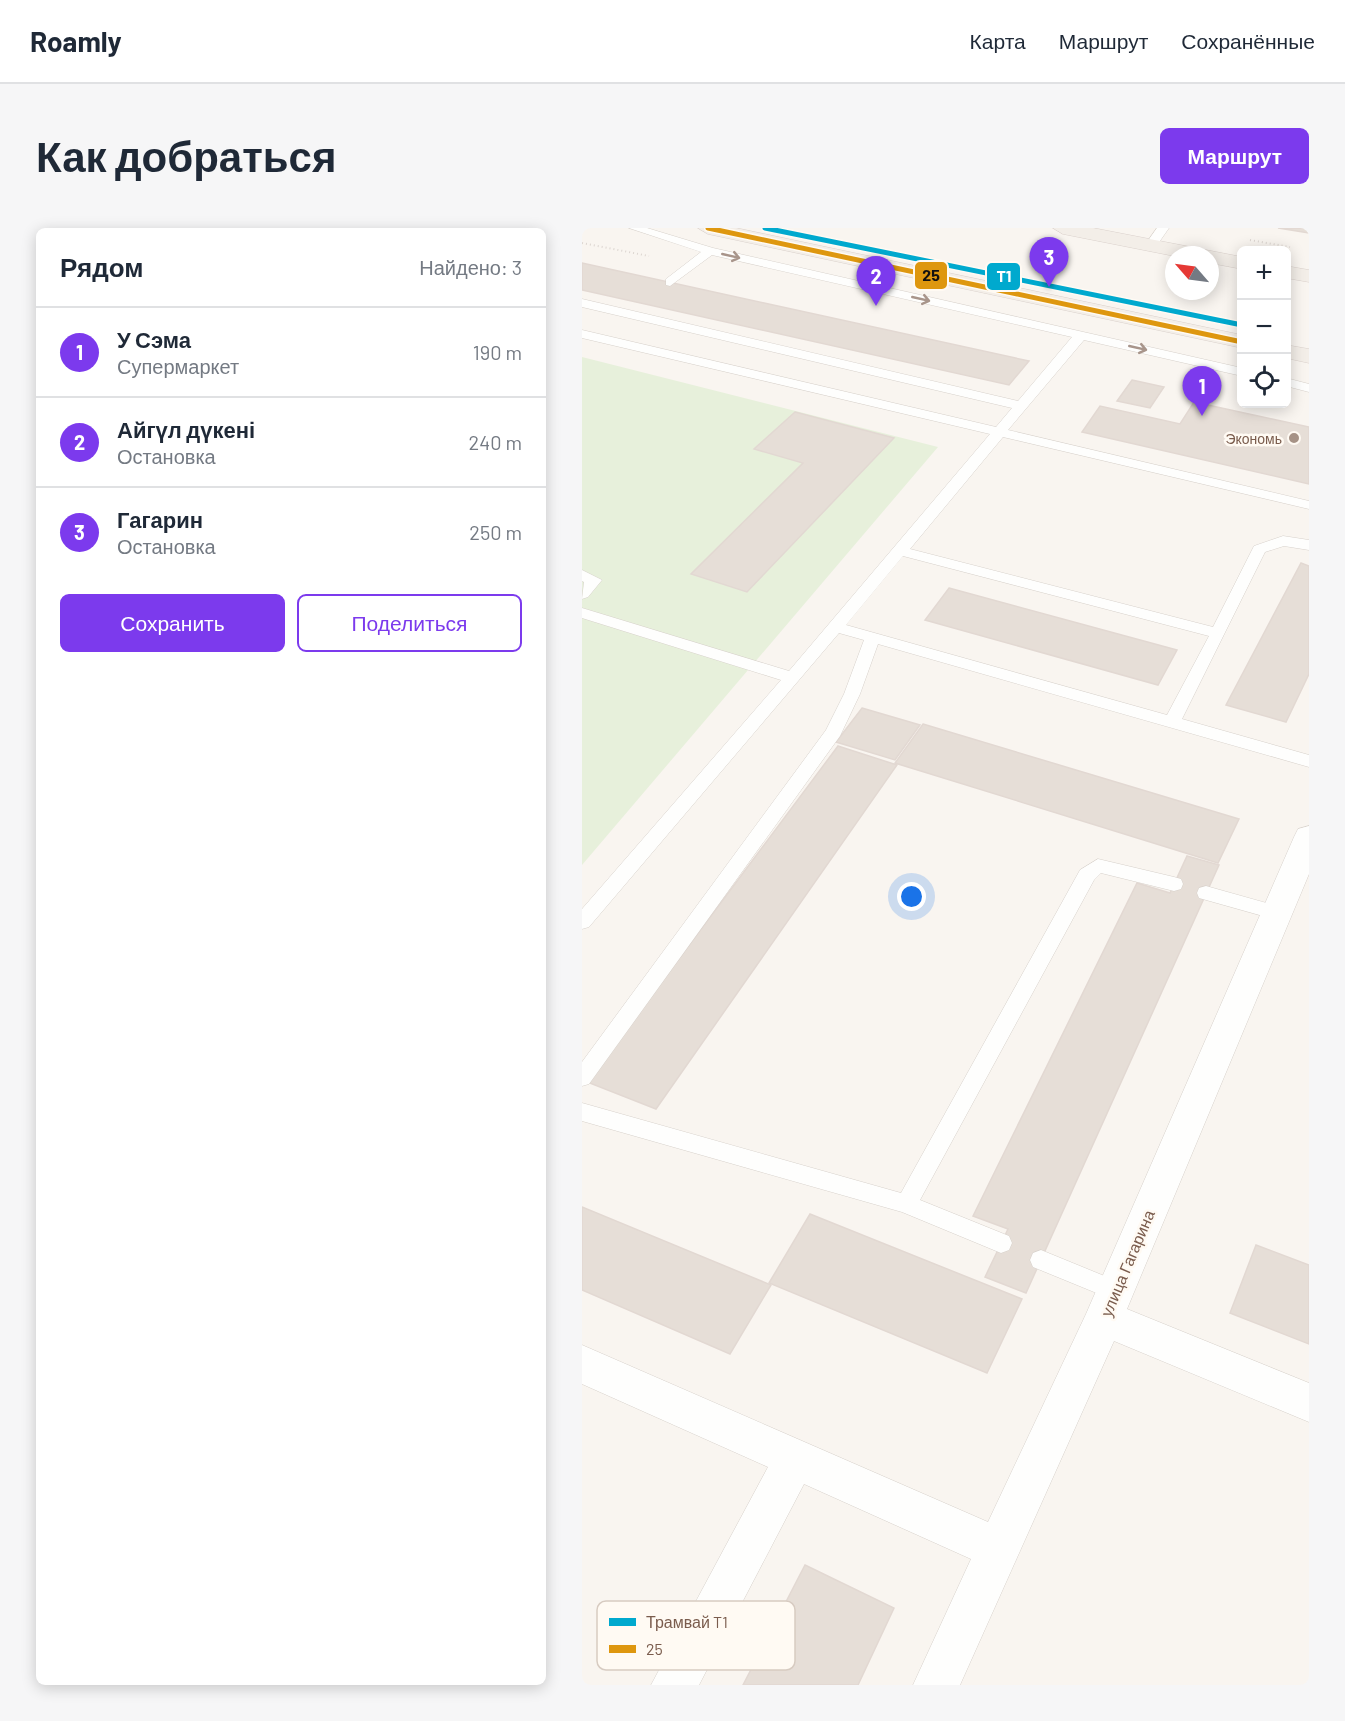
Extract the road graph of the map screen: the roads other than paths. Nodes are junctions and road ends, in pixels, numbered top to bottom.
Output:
1 (635, 228) edge
2 (708, 228) edge
3 (1063, 228) edge
4 (1162, 228) edge
5 (1150, 245) junction
6 (1165, 248) edge
7 (710, 251) junction
8 (1219, 259) edge
9 (1237, 262) edge
10 (1291, 273) edge
11 (1309, 276) edge
12 (670, 282) dead end
13 (582, 303) edge
14 (644, 304) dead end
15 (631, 314) junction
16 (582, 334) edge
17 (1081, 335) junction
18 (1237, 341) edge
19 (1291, 352) edge
20 (1309, 356) edge
21 (1237, 371) edge
22 (1291, 383) edge
23 (1309, 387) edge
24 (1022, 406) junction
25 (1000, 434) junction
26 (1309, 505) edge
27 (1309, 545) edge
28 (900, 550) junction
29 (582, 575) edge
30 (582, 594) edge
31 (582, 613) edge
32 (836, 627) junction
33 (1218, 633) junction
34 (872, 639) junction
35 (792, 678) junction
36 (1172, 723) junction
37 (1309, 761) edge
38 (1309, 837) edge
39 (1174, 884) dead end
40 (1206, 893) dead end
41 (1277, 913) junction
42 (582, 922) edge
43 (582, 1078) edge
44 (582, 1112) edge
45 (906, 1204) junction
46 (1001, 1243) dead end
47 (1041, 1260) dead end
48 (1110, 1305) junction
49 (582, 1364) edge
50 (1309, 1403) edge
51 (795, 1459) junction
52 (998, 1549) junction
53 (719, 1601) edge
54 (682, 1670) edge
55 (674, 1685) edge
56 (936, 1685) edge

1 - 7 lane
2 - 18 main road
3 - 5 main road
4 - 5 lane
5 - 6 main road
7 - 12 lane
7 -> 17 lane
8 - 9 main road
10 - 11 main road
13 - 15 lane
14 - 15 lane
15 - 24 lane
16 - 25 lane
17 -> 21 lane
17 - 24 lane
19 - 20 main road
22 - 23 lane
24 - 25 lane
25 - 26 lane
25 - 28 lane
27 - 33 lane
28 - 32 lane
28 - 33 lane
29 - 30 lane
31 - 35 lane
32 - 34 lane
32 - 35 lane
33 - 36 lane
34 - 36 lane
34 - 43 lane
35 - 42 lane
36 - 37 lane
38 - 41 street, улица Гагарина
39 - 45 lane
40 - 41 lane
41 - 48 street, улица Гагарина
44 - 45 lane
45 - 46 lane
47 - 48 lane
48 - 50 street
48 - 52 street, улица Гагарина
49 - 51 street
51 - 52 street
51 - 53 street
52 - 56 street, улица Гагарина
54 - 55 street

